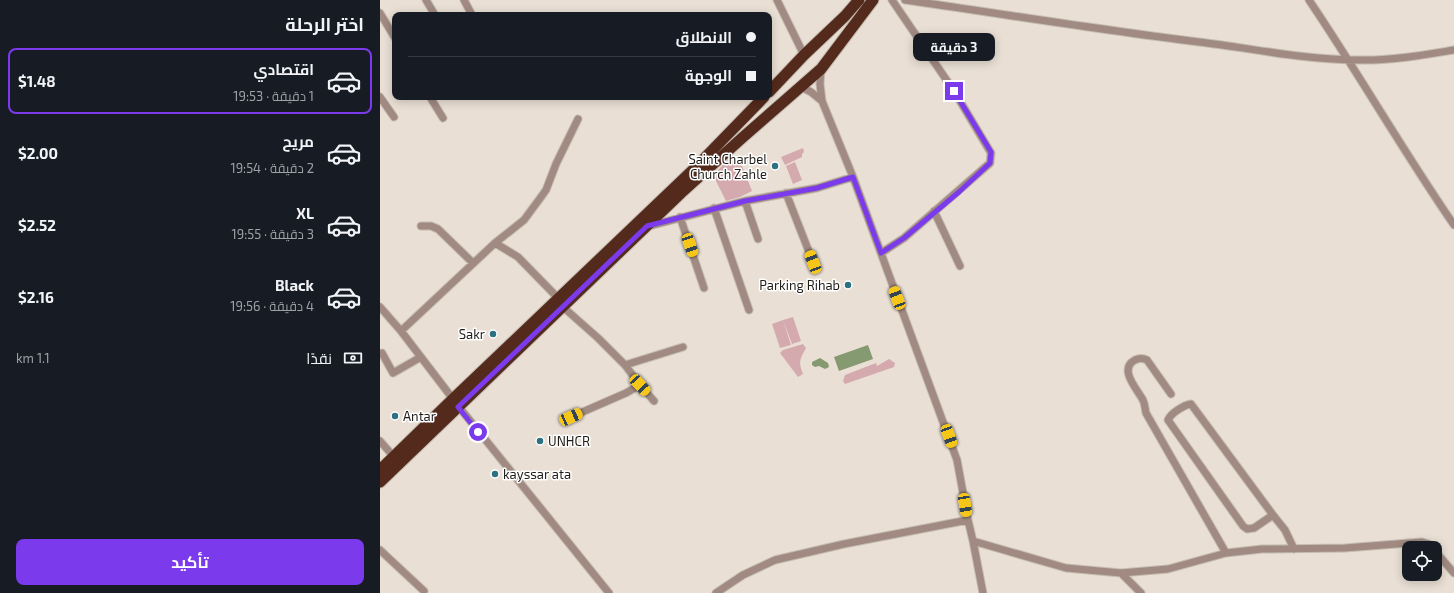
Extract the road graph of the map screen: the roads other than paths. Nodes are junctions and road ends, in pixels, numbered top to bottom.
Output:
1 (426, 0) edge
2 (464, 0) edge
3 (777, 0) edge
4 (873, 0) edge
5 (892, 0) edge
6 (905, 0) edge
7 (1309, 0) edge
8 (856, 1) edge
9 (433, 12) edge
10 (470, 12) edge
11 (380, 13) edge
12 (392, 33) edge
13 (816, 44) junction
14 (1454, 50) edge
15 (804, 55) junction
16 (830, 58) junction
17 (1347, 60) junction
18 (821, 69) junction
19 (788, 72) junction
20 (801, 87) junction
21 (772, 89) edge
22 (380, 96) edge
23 (432, 100) edge
24 (761, 100) edge
25 (822, 101) junction
26 (394, 117) dead end
27 (443, 118) dead end
28 (578, 119) dead end
29 (853, 177) junction
30 (786, 193) junction
31 (745, 201) junction
32 (714, 208) junction
33 (934, 212) junction
34 (680, 217) junction
35 (1454, 225) edge
36 (421, 226) dead end
37 (647, 226) junction
38 (758, 239) dead end
39 (495, 243) junction
40 (881, 253) junction
41 (813, 262) dead end
42 (473, 263) junction
43 (960, 266) dead end
44 (704, 288) dead end
45 (561, 303) junction
46 (380, 307) edge
47 (749, 310) dead end
48 (401, 331) junction
49 (684, 348) dead end
50 (382, 353) dead end
51 (421, 357) junction
52 (625, 365) junction
53 (640, 385) junction
54 (1171, 394) dead end
55 (654, 401) dead end
56 (456, 403) junction
57 (571, 417) dead end
58 (380, 441) edge
59 (394, 457) junction
60 (380, 470) edge
61 (380, 482) edge
62 (1273, 515) junction
63 (968, 520) junction
64 (973, 541) junction
65 (1402, 544) edge
66 (1294, 549) junction
67 (380, 550) edge
68 (1226, 553) junction
69 (1442, 559) edge
70 (1121, 573) junction
71 (1454, 573) edge
72 (424, 591) dead end
73 (609, 593) edge
74 (716, 593) edge
75 (983, 593) edge
76 (1140, 593) edge

1 - 9 street
2 - 10 street
3 - 15 street
4 - 16 highway
5 - 33 street
6 - 17 street
7 - 17 street
8 - 13 highway
11 - 12 street
13 - 15 highway
13 - 16 highway
14 - 17 street
15 - 19 highway
16 - 18 highway
17 - 35 street
18 - 20 highway
18 - 25 street
19 - 20 highway
19 - 21 highway
20 - 25 street
20 - 37 highway
22 - 26 street
23 - 27 street
24 - 45 highway
25 - 29 street
28 - 39 street
29 - 30 street
29 - 40 street
30 - 31 street
30 - 41 street
31 - 32 street
31 - 38 street
32 - 34 street
32 - 47 street
33 - 40 street
33 - 43 street
34 - 37 street
34 - 44 street
36 - 42 street
37 - 45 highway
39 - 42 street
39 - 45 street
40 - 63 street
42 - 48 street
45 - 52 street
45 - 56 highway
46 - 48 street
48 - 51 street
49 - 52 street
50 - 51 street
51 - 56 street
52 - 53 street
53 - 55 street
53 - 57 street
54 - 68 street
56 - 59 highway
56 - 61 highway
56 - 73 street
58 - 59 street
59 - 60 highway
62 - 62 street
62 - 66 street
63 - 64 street
63 - 74 street
64 - 70 street
64 - 75 street
65 - 66 street
66 - 68 street
67 - 72 street
68 - 70 street
69 - 71 street
70 - 76 street

